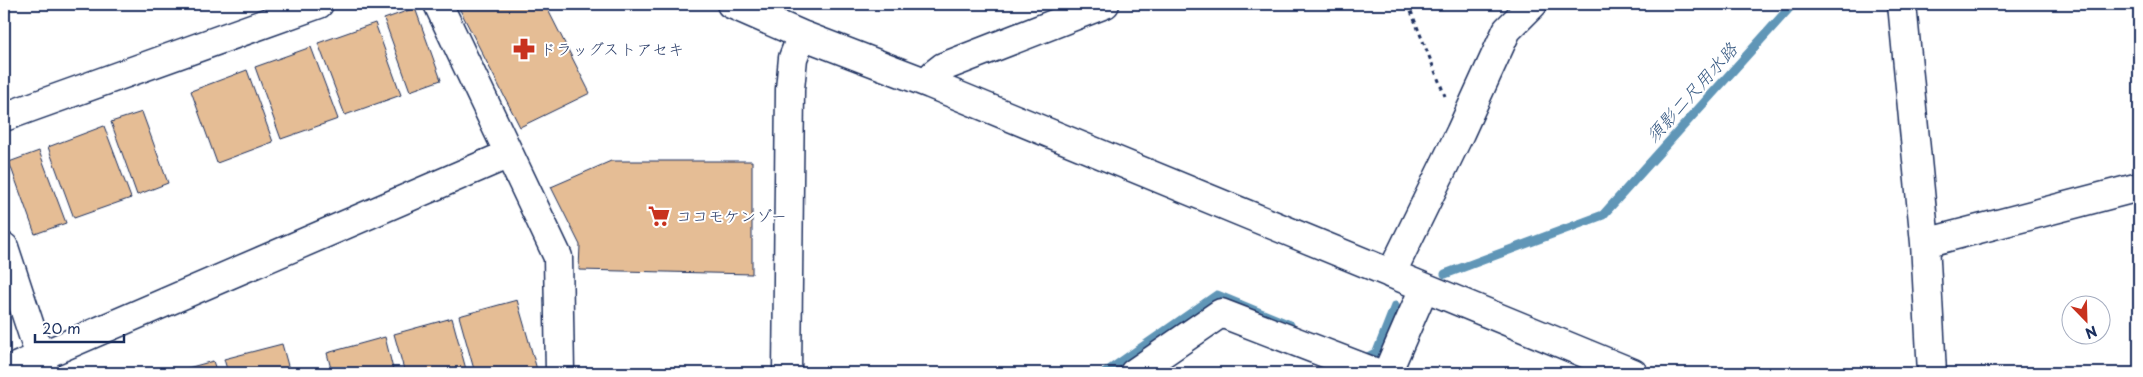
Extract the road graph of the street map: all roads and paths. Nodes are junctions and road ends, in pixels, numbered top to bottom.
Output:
1 (319, 4) edge
2 (438, 4) edge
3 (733, 4) edge
4 (1105, 4) edge
5 (1408, 4) edge
6 (1533, 4) edge
7 (1902, 4) edge
8 (802, 35) junction
9 (930, 84) junction
10 (4, 118) edge
11 (1460, 133) junction
12 (509, 154) junction
13 (2139, 187) edge
14 (1924, 243) junction
15 (4, 247) edge
16 (1391, 274) junction
17 (1424, 288) junction
18 (42, 364) edge
19 (4, 372) edge
20 (560, 373) edge
21 (787, 373) edge
22 (1134, 373) edge
23 (1377, 373) edge
24 (1387, 373) edge
25 (1633, 373) edge
26 (1932, 373) edge

1 - 10 street
2 - 12 street
3 - 8 street
4 - 9 street
5 - 11 path
6 - 11 street
7 - 14 street
8 - 9 street
8 - 21 street
9 - 16 street
11 - 16 street
12 - 18 street
12 - 20 street
13 - 14 street
14 - 26 street
15 - 18 street
16 - 17 street
17 - 24 street
17 - 25 street
18 - 19 street
22 - 23 street

